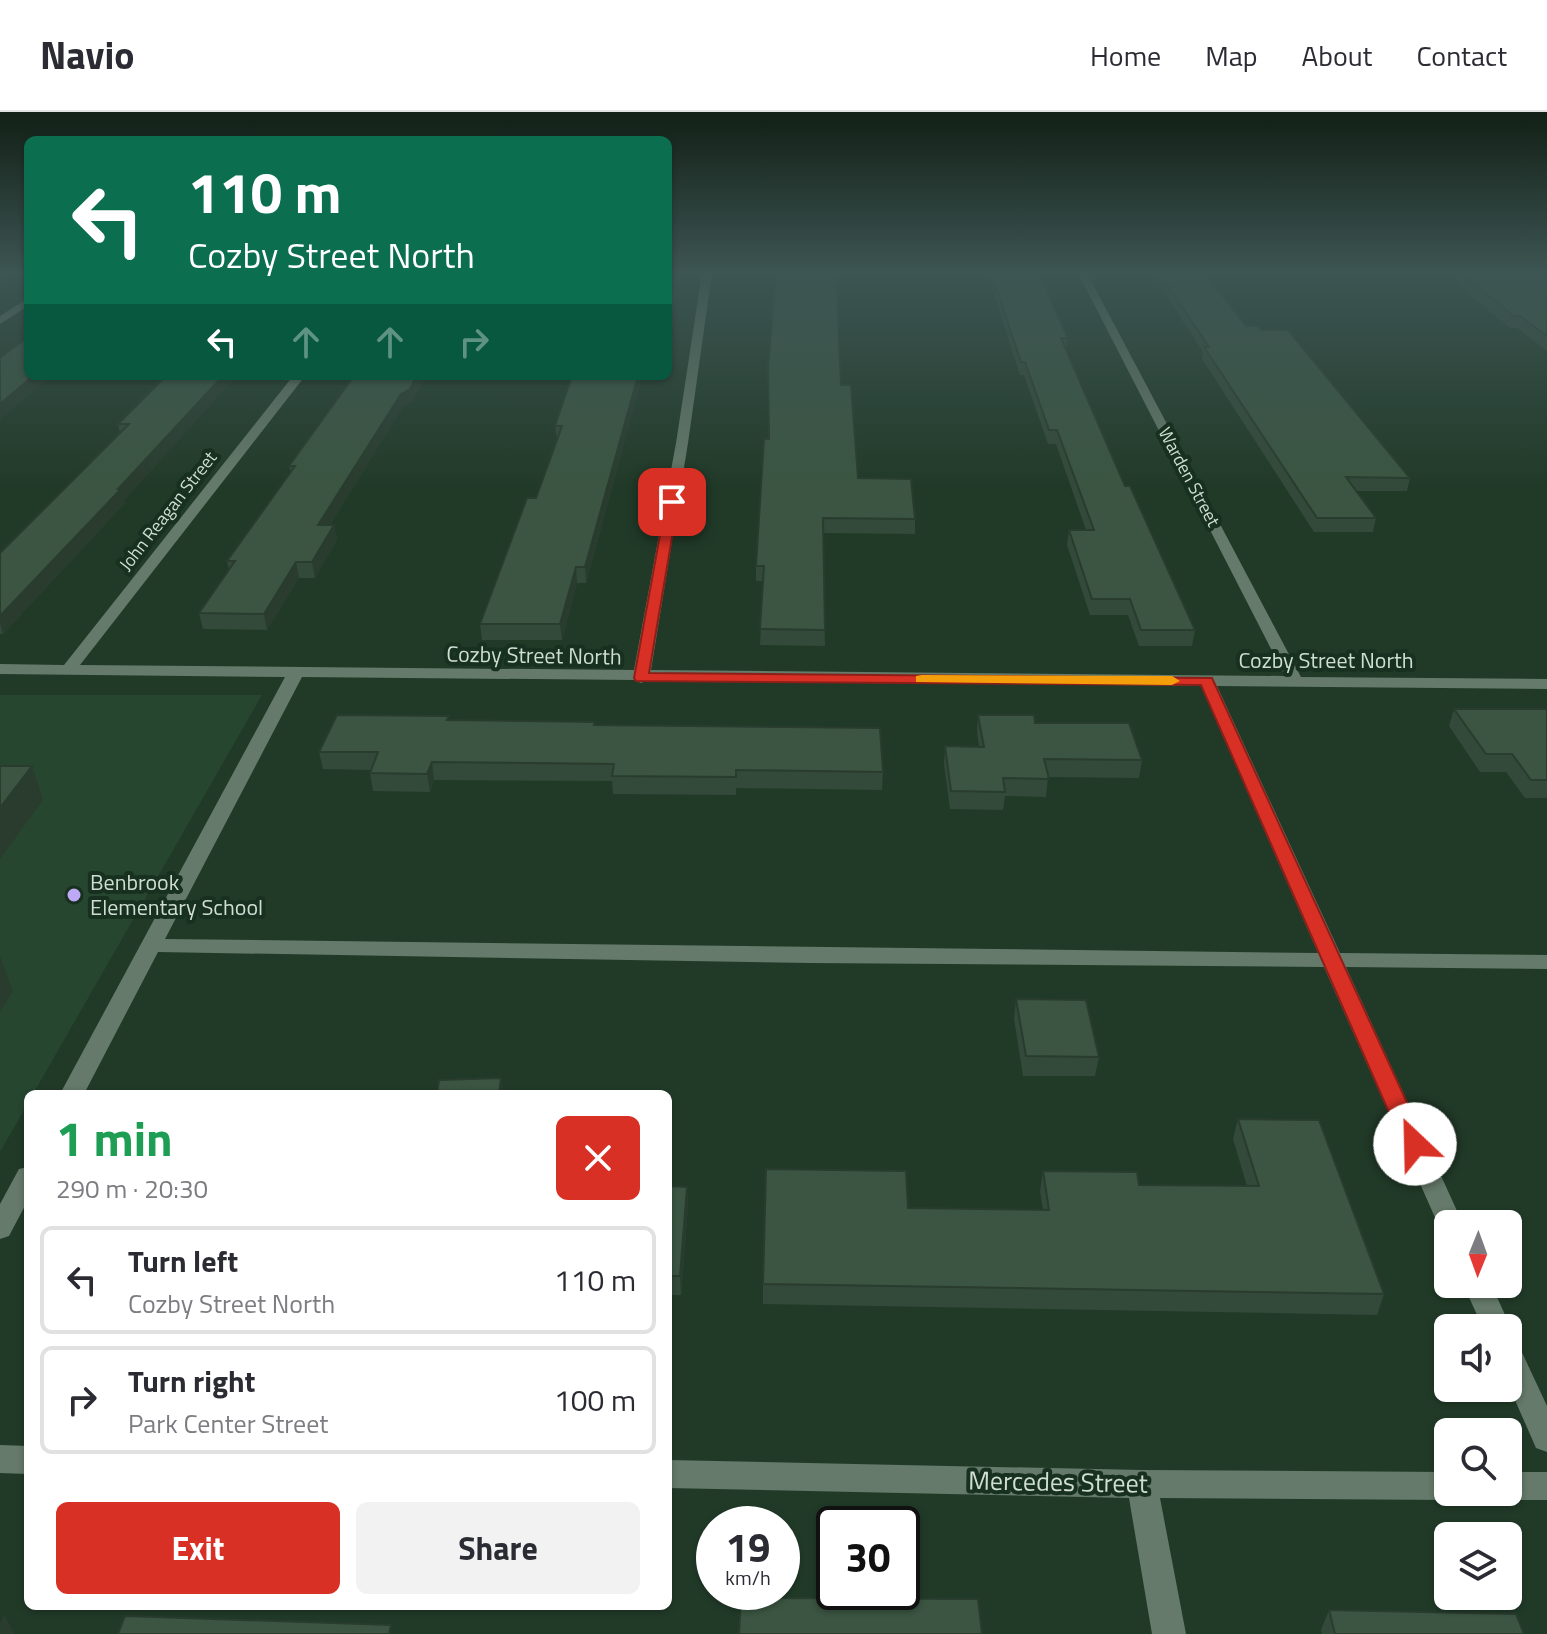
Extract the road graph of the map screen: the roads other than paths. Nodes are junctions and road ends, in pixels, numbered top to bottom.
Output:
1 (697, 344) edge
2 (1119, 344) edge
3 (296, 380) edge
4 (0, 669) edge
5 (68, 670) junction
6 (295, 674) junction
7 (641, 678) junction
8 (1207, 681) junction
9 (1296, 682) junction
10 (1547, 684) edge
11 (151, 945) junction
12 (1331, 958) junction
13 (1547, 962) edge
14 (74, 1090) edge
15 (24, 1184) edge
16 (1444, 1210) edge
17 (0, 1229) edge
18 (1522, 1383) edge
19 (1547, 1439) edge
20 (0, 1459) edge
21 (24, 1460) edge
22 (672, 1474) edge
23 (1142, 1484) junction
24 (1434, 1486) edge
25 (1522, 1486) edge
26 (1547, 1486) edge
27 (1169, 1634) edge

1 - 7 street
2 - 9 street, Warden Street
3 - 5 street, John Reagan Street
4 - 5 street, Cozby Street North
5 - 6 street, Cozby Street North
6 - 7 street, Cozby Street North
6 - 11 street
7 - 8 street, Cozby Street North
8 - 9 street, Cozby Street North
8 - 12 street
9 - 10 street, Cozby Street North
11 - 12 street
11 - 14 street
12 - 13 street
12 - 16 street
15 - 17 street
18 - 19 street
20 - 21 street
22 - 23 street, Mercedes Street
23 - 24 street, Mercedes Street
23 - 27 street
25 - 26 street

